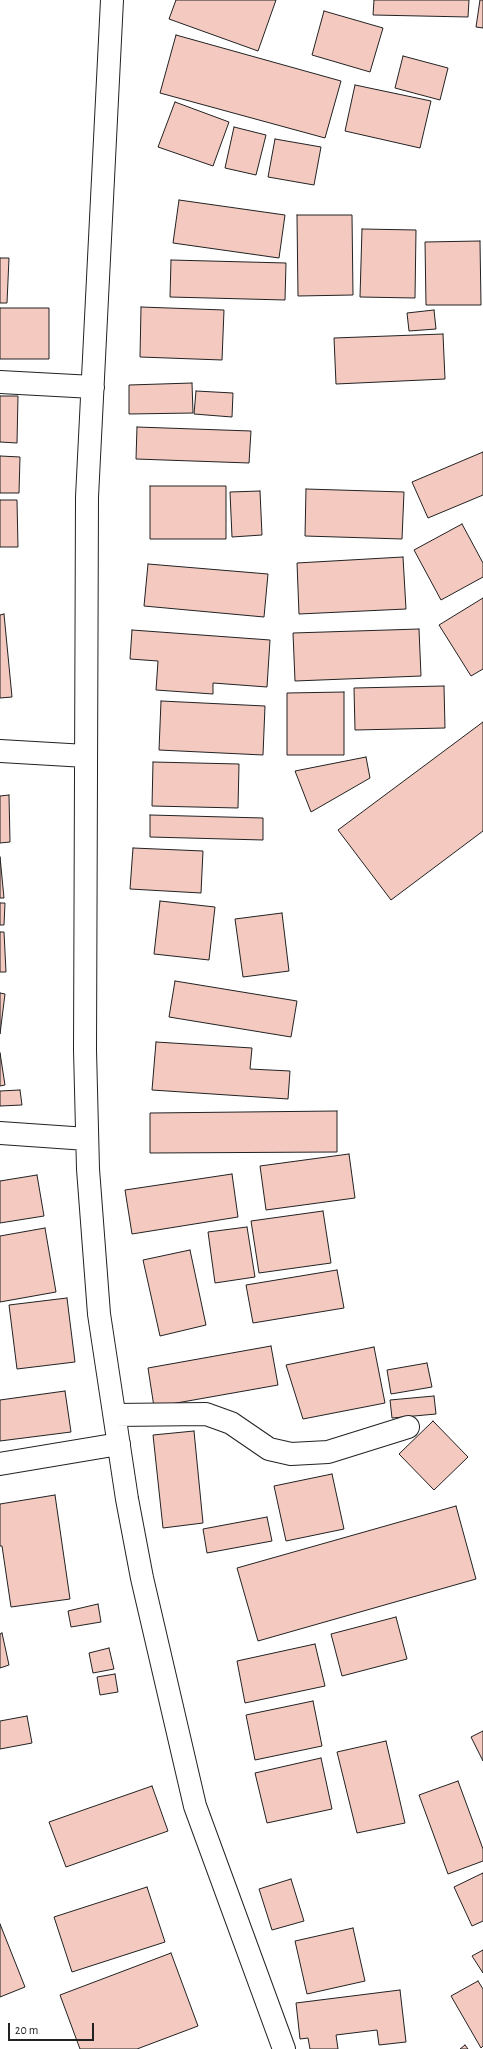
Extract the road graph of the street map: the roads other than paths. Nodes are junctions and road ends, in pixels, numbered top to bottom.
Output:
1 (112, 0) edge
2 (0, 382) edge
3 (93, 387) junction
4 (0, 752) edge
5 (86, 756) junction
6 (0, 1133) edge
7 (87, 1139) junction
8 (115, 1415) junction
9 (408, 1427) dead end
10 (119, 1444) junction
11 (0, 1464) edge
12 (284, 2049) edge

1 - 3 street
2 - 3 street
3 - 5 street
4 - 5 street
5 - 7 street
6 - 7 street
7 - 8 street
8 - 9 street
8 - 10 street
10 - 11 street
10 - 12 street

